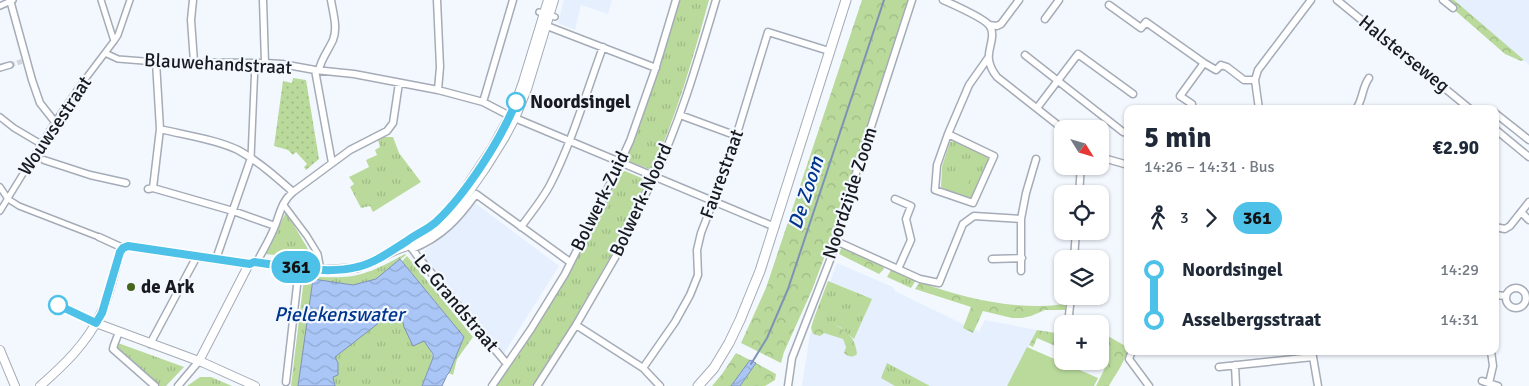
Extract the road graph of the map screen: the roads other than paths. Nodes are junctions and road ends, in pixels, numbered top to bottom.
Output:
1 (11, 0) edge
2 (101, 0) edge
3 (130, 0) edge
4 (193, 0) edge
5 (263, 0) edge
6 (331, 0) edge
7 (437, 0) edge
8 (513, 0) edge
9 (548, 0) edge
10 (554, 0) edge
11 (676, 0) edge
12 (716, 0) edge
13 (846, 0) edge
14 (912, 0) edge
15 (944, 0) edge
16 (1018, 0) edge
17 (1059, 0) edge
18 (1311, 0) edge
19 (1337, 0) edge
20 (1443, 0) edge
21 (1109, 5) dead end
22 (0, 6) edge
23 (1453, 8) dead end
24 (547, 15) junction
25 (1045, 19) dead end
26 (989, 25) junction
27 (547, 26) junction
28 (114, 41) junction
29 (603, 47) junction
30 (829, 51) junction
31 (105, 53) junction
32 (1024, 55) dead end
33 (988, 58) junction
34 (156, 62) junction
35 (194, 62) junction
36 (1204, 62) junction
37 (255, 63) junction
38 (265, 63) junction
39 (10, 65) tunnel mouth
40 (0, 68) edge
41 (656, 68) junction
42 (317, 70) junction
43 (1368, 78) dead end
44 (1255, 80) junction
45 (1058, 81) junction
46 (399, 83) junction
47 (438, 90) junction
48 (1133, 94) dead end
49 (483, 102) junction
50 (1190, 105) edge
51 (1258, 105) edge
52 (1359, 105) edge
53 (1465, 105) edge
54 (1036, 108) junction
55 (680, 115) junction
56 (1499, 116) edge
57 (0, 117) edge
58 (513, 117) junction
59 (55, 122) junction
60 (1054, 122) edge
61 (160, 129) junction
62 (1124, 132) edge
63 (1499, 132) edge
64 (948, 134) junction
65 (737, 136) junction
66 (1529, 140) edge
67 (569, 141) junction
68 (41, 144) junction
69 (34, 156) junction
70 (1529, 157) edge
71 (250, 158) junction
72 (44, 160) joint
73 (1036, 160) dead end
74 (1109, 160) edge
75 (332, 163) junction
76 (620, 163) junction
77 (1124, 164) edge
78 (654, 177) junction
79 (126, 184) dead end
80 (0, 187) edge
81 (293, 192) junction
82 (8, 199) junction
83 (895, 200) dead end
84 (713, 201) junction
85 (1529, 202) edge
86 (283, 204) junction
87 (233, 211) junction
88 (0, 212) edge
89 (1521, 212) junction
90 (1021, 219) junction
91 (1529, 220) edge
92 (275, 226) junction
93 (521, 226) junction
94 (775, 227) junction
95 (1499, 228) edge
96 (99, 237) joint
97 (836, 241) junction
98 (410, 245) junction
99 (123, 248) junction
100 (197, 256) junction
101 (1022, 258) junction
102 (216, 259) junction
103 (992, 259) dead end
104 (570, 262) junction
105 (253, 263) junction
106 (299, 268) junction
107 (898, 269) junction
108 (321, 270) junction
109 (1021, 271) dead end
110 (1499, 295) edge
111 (1506, 296) dead end
112 (96, 323) junction
113 (576, 325) junction
114 (119, 332) junction
115 (150, 344) junction
116 (0, 350) edge
117 (1130, 355) edge
118 (1306, 355) edge
119 (1313, 355) edge
120 (1492, 355) edge
121 (199, 361) junction
122 (507, 364) junction
123 (1235, 365) junction
124 (1219, 367) dead end
125 (643, 368) junction
126 (286, 382) dead end
127 (14, 386) edge
128 (40, 386) edge
129 (155, 386) edge
130 (178, 386) edge
131 (254, 386) edge
132 (492, 386) edge
133 (537, 386) edge
134 (660, 386) edge
135 (698, 386) edge
136 (788, 386) edge
137 (1149, 386) edge
138 (1236, 386) edge
139 (1318, 386) edge
140 (1498, 386) edge

1 - 22 street
1 - 59 street
2 - 28 street
3 - 28 street, Wouwsestraat
4 - 35 street
5 - 38 street
6 - 42 street
7 - 47 street
8 - 49 street
9 - 24 street
10 - 24 street
11 - 41 street, Bolwerk-Zuid
12 - 55 street, Bolwerk-Noord
13 - 30 main road
14 - 97 street, Noordzijde Zoom
15 - 26 street
16 - 26 street
17 - 25 street
18 - 44 street
19 - 53 street, Halsterseweg
20 - 23 street
21 - 36 street
24 - 27 street
24 - 58 street
26 - 33 street
27 - 29 street
27 - 58 street
28 - 31 street, Wouwsestraat
29 - 41 street
29 - 67 street
30 - 65 street, Faurestraat
30 - 94 main road
31 - 34 street, Blauwehandstraat
31 - 59 street, Wouwsestraat
32 - 45 street
33 - 54 street
33 - 64 street
34 - 35 street, Blauwehandstraat
34 - 61 street
35 - 37 street, Blauwehandstraat
36 - 44 street
36 - 50 street
37 - 38 street, Blauwehandstraat
37 - 71 street
38 - 42 street, Blauwehandstraat
39 - 40 street
41 - 76 street, Bolwerk-Zuid
42 - 46 street, Blauwehandstraat
42 - 75 street
43 - 52 street
44 - 51 street
45 - 48 street
45 - 54 street
45 - 62 street
46 - 47 street, Blauwehandstraat
46 - 75 street
47 - 49 street, Blauwehandstraat
49 - 58 street
54 - 60 street
55 - 65 street
55 - 78 street, Bolwerk-Noord
56 - 66 street
57 - 68 street
58 - 67 street
58 - 98 street
59 - 68 street, Wouwsestraat
61 - 71 street
61 - 87 street
63 - 70 street
64 - 64 street
65 - 84 street, Faurestraat
67 - 76 street
67 - 93 street
68 - 69 street, Wouwsestraat
69 - 72 street
69 - 82 street, Wouwsestraat
71 - 81 street
71 - 87 street
72 - 79 street
73 - 90 street
74 - 77 street
75 - 81 street
76 - 78 street
76 - 104 street, Bolwerk-Zuid
78 - 84 street
78 - 113 street, Bolwerk-Noord
80 - 82 street
81 - 86 street
82 - 88 street, Wouwsestraat
82 - 96 street
83 - 107 street
84 - 94 street
84 - 125 street, Faurestraat
85 - 89 street
86 - 92 street
86 - 108 street
87 - 92 street
87 - 102 street
89 - 91 street
89 - 95 street
90 - 101 street
90 - 107 street
92 - 105 street
93 - 98 street
93 - 104 street
94 - 135 main road
96 - 99 street
97 - 107 street
97 - 136 street, Noordzijde Zoom
98 - 108 street
98 - 122 street, Le Grandstraat
99 - 100 street
99 - 112 street
100 - 102 street
100 - 115 street
101 - 103 street
101 - 109 street
102 - 105 street
104 - 122 street, Bolwerk-Zuid
105 - 106 street
105 - 121 street
106 - 108 street
106 - 126 street
110 - 111 street
112 - 114 street
112 - 128 street
113 - 125 street
113 - 133 street, Bolwerk-Noord
114 - 115 street
114 - 129 street
115 - 121 street
116 - 127 street
117 - 137 street
118 - 123 street
119 - 139 street
120 - 140 street
121 - 130 street
121 - 131 street
122 - 132 street, Bolwerk-Zuid
123 - 124 street
123 - 138 street
125 - 134 street

